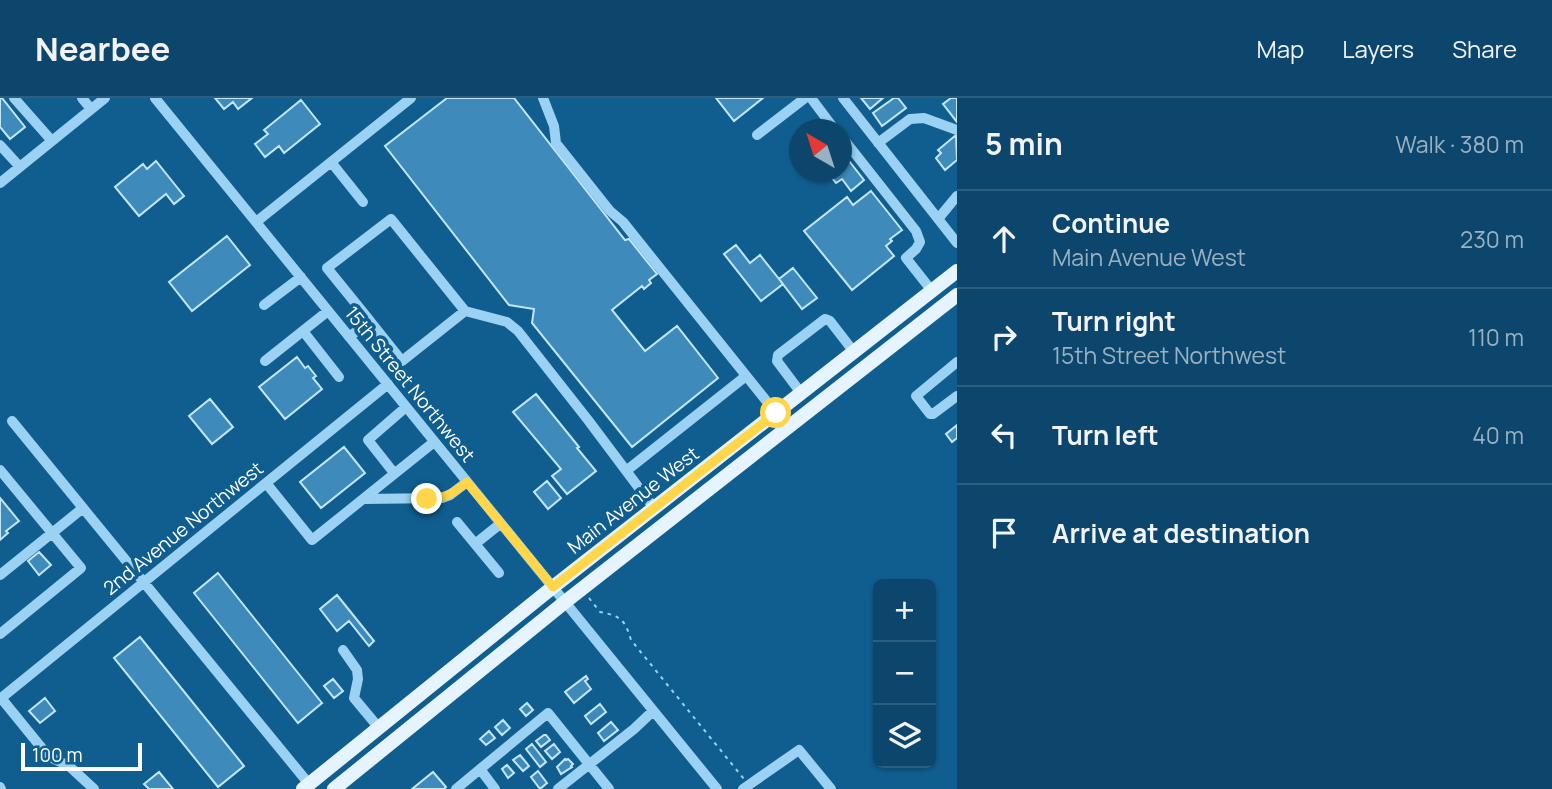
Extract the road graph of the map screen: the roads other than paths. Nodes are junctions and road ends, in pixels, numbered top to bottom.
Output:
1 (14, 98) edge
2 (82, 98) edge
3 (105, 98) edge
4 (155, 98) edge
5 (411, 98) edge
6 (543, 98) edge
7 (808, 98) edge
8 (844, 98) edge
9 (91, 109) junction
10 (826, 119) edge
11 (957, 130) edge
12 (757, 135) dead end
13 (52, 141) junction
14 (878, 143) junction
15 (0, 145) edge
16 (852, 150) edge
17 (331, 162) junction
18 (20, 167) junction
19 (0, 183) edge
20 (957, 196) edge
21 (363, 202) dead end
22 (938, 219) junction
23 (256, 222) junction
24 (957, 243) edge
25 (957, 271) edge
26 (301, 277) junction
27 (932, 291) junction
28 (957, 295) edge
29 (264, 305) dead end
30 (328, 311) junction
31 (465, 311) junction
32 (370, 321) junction
33 (303, 331) junction
34 (349, 337) junction
35 (854, 352) junction
36 (265, 361) dead end
37 (957, 362) edge
38 (746, 376) junction
39 (339, 377) dead end
40 (388, 384) junction
41 (801, 393) junction
42 (957, 396) edge
43 (406, 407) junction
44 (776, 413) junction
45 (12, 421) dead end
46 (434, 442) junction
47 (0, 470) edge
48 (626, 471) junction
49 (394, 473) junction
50 (467, 482) junction
51 (266, 483) junction
52 (363, 499) junction
53 (654, 508) junction
54 (83, 509) junction
55 (457, 522) dead end
56 (500, 524) junction
57 (52, 533) junction
58 (475, 544) junction
59 (499, 573) dead end
60 (0, 575) edge
61 (143, 582) junction
62 (553, 587) junction
63 (565, 602) junction
64 (0, 634) edge
65 (343, 650) dead end
66 (1, 698) edge
67 (653, 710) junction
68 (379, 728) junction
69 (589, 765) junction
70 (480, 769) junction
71 (306, 787) edge
72 (746, 787) edge
73 (94, 789) edge
74 (334, 789) edge
75 (456, 789) edge
76 (495, 789) edge
77 (558, 789) edge
78 (608, 789) edge
79 (717, 789) edge
80 (831, 789) edge

1 - 13 street
2 - 9 street
3 - 9 street
4 - 23 street, 15th Street Northwest
5 - 17 street
6 - 38 street
7 - 10 street
7 - 12 street
8 - 14 street
9 - 13 street
11 - 14 street
13 - 18 street
14 - 22 street
15 - 18 street
16 - 27 street
17 - 21 street
17 - 23 street
18 - 19 street
20 - 22 street
22 - 24 street
23 - 26 street, 15th Street Northwest
25 - 27 main road, Main Avenue West
26 - 29 street
26 - 30 street, 15th Street Northwest
27 - 35 main road, Main Avenue West
28 - 63 main road, Main Avenue West
30 - 33 street
30 - 34 street, 15th Street Northwest
31 - 32 street
31 - 32 street
31 - 48 street
32 - 34 street
33 - 36 street
33 - 39 street
34 - 40 street, 15th Street Northwest
35 - 41 main road, Main Avenue West
35 - 41 street
37 - 42 street
38 - 44 street
38 - 48 street
40 - 43 street, 15th Street Northwest
40 - 51 street, 2nd Avenue Northwest
41 - 44 main road, Main Avenue West
43 - 46 street, 15th Street Northwest
43 - 49 street
44 - 53 main road, Main Avenue West
45 - 54 street
46 - 49 street
46 - 50 street, 15th Street Northwest
47 - 57 street
48 - 53 street
49 - 52 street
50 - 52 street
50 - 56 street, 15th Street Northwest
51 - 52 street
51 - 61 street, 2nd Avenue Northwest
53 - 62 main road, Main Avenue West
54 - 57 street
54 - 61 street
55 - 58 street
56 - 58 street
56 - 62 street, 15th Street Northwest
57 - 60 street
57 - 64 street
58 - 59 street
61 - 66 street, 2nd Avenue Northwest
61 - 71 street
62 - 63 street, 15th Street Northwest
62 - 68 main road, Main Avenue West
63 - 67 street, 15th Street Northwest
63 - 74 main road, Main Avenue West
65 - 68 street
66 - 73 street
67 - 69 street
67 - 79 street, 15th Street Northwest
68 - 71 main road, Main Avenue West
69 - 70 street
69 - 77 street
69 - 78 street
70 - 75 street
70 - 76 street
72 - 80 street

